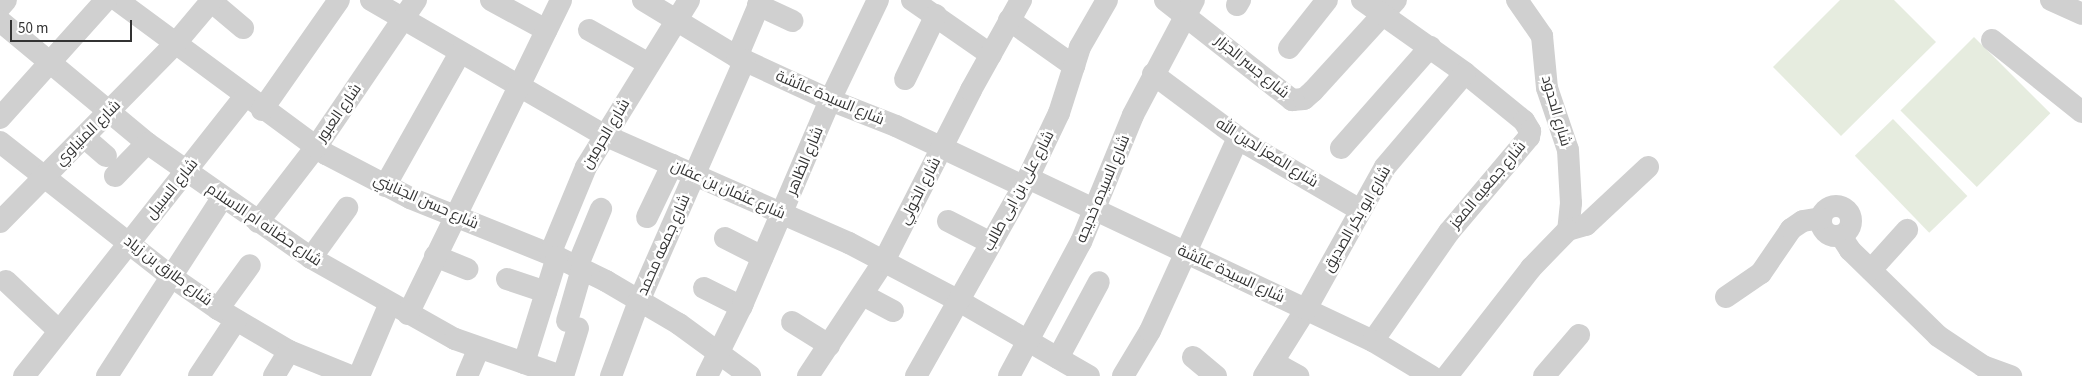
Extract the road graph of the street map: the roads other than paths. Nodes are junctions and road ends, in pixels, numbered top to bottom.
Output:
1 (6, 0) edge
2 (106, 0) edge
3 (117, 0) edge
4 (212, 0) edge
5 (339, 0) edge
6 (371, 0) edge
7 (416, 0) edge
8 (491, 0) edge
9 (561, 0) edge
10 (643, 0) edge
11 (689, 0) edge
12 (878, 0) edge
13 (912, 0) edge
14 (1021, 0) edge
15 (1107, 0) edge
16 (1165, 0) edge
17 (1327, 0) edge
18 (1362, 0) edge
19 (1517, 0) edge
20 (2051, 0) edge
21 (759, 2) edge
22 (0, 7) edge
23 (1189, 7) edge
24 (1389, 7) edge
25 (2082, 14) edge
26 (936, 15) junction
27 (403, 19) junction
28 (1009, 20) junction
29 (0, 21) edge
30 (793, 21) dead end
31 (675, 22) junction
32 (243, 28) dead end
33 (546, 30) junction
34 (589, 30) dead end
35 (1992, 40) dead end
36 (175, 44) junction
37 (1430, 46) junction
38 (1290, 48) dead end
39 (460, 53) junction
40 (990, 55) junction
41 (741, 58) junction
42 (51, 63) junction
43 (649, 64) junction
44 (1074, 66) junction
45 (1465, 73) junction
46 (1153, 74) junction
47 (905, 79) dead end
48 (518, 87) junction
49 (830, 100) junction
50 (253, 103) junction
51 (108, 112) junction
52 (2082, 112) edge
53 (0, 118) edge
54 (604, 135) junction
55 (84, 137) junction
56 (1238, 138) junction
57 (0, 142) edge
58 (147, 143) junction
59 (316, 147) junction
60 (942, 148) junction
61 (1341, 148) dead end
62 (672, 165) junction
63 (1648, 167) dead end
64 (187, 172) junction
65 (695, 176) junction
66 (44, 177) junction
67 (1025, 182) junction
68 (385, 186) junction
69 (222, 198) junction
70 (347, 208) dead end
71 (602, 209) dead end
72 (1095, 210) junction
73 (1360, 210) junction
74 (782, 214) junction
75 (454, 216) junction
76 (647, 218) dead end
77 (948, 221) dead end
78 (0, 222) edge
79 (258, 222) junction
80 (1568, 230) junction
81 (1907, 230) dead end
82 (725, 238) dead end
83 (128, 242) junction
84 (991, 243) junction
85 (1187, 254) junction
86 (553, 255) junction
87 (436, 256) junction
88 (764, 257) junction
89 (310, 258) junction
90 (884, 261) junction
91 (250, 265) dead end
92 (580, 268) junction
93 (468, 269) dead end
94 (1871, 270) junction
95 (169, 275) junction
96 (506, 279) dead end
97 (6, 281) dead end
98 (1099, 282) dead end
99 (704, 288) dead end
100 (546, 292) junction
101 (863, 295) junction
102 (1726, 297) dead end
103 (640, 301) junction
104 (959, 301) junction
105 (742, 307) junction
106 (399, 309) junction
107 (1306, 309) junction
108 (892, 311) dead end
109 (227, 314) junction
110 (792, 322) dead end
111 (60, 331) junction
112 (1579, 335) dead end
113 (1374, 341) junction
114 (1030, 342) junction
115 (829, 345) junction
116 (479, 348) junction
117 (290, 350) junction
118 (719, 352) junction
119 (1193, 357) dead end
120 (1058, 358) junction
121 (529, 368) edge
122 (1269, 369) edge
123 (24, 376) edge
124 (107, 376) edge
125 (199, 376) edge
126 (274, 376) edge
127 (351, 376) edge
128 (359, 376) edge
129 (467, 376) edge
130 (562, 376) edge
131 (610, 376) edge
132 (707, 376) edge
133 (750, 376) edge
134 (808, 376) edge
135 (916, 376) edge
136 (1009, 376) edge
137 (1088, 376) edge
138 (1123, 376) edge
139 (1216, 376) edge
140 (1298, 376) edge
141 (1431, 376) edge
142 (1447, 376) edge
143 (1544, 376) edge
144 (2010, 376) edge

1 - 22 street
2 - 42 street
3 - 36 street, شارع حسن الجنايني
4 - 32 street
4 - 36 street, شارع المنياوي
5 - 50 street, شارع السبيل
6 - 27 street, شارع عثمان بن عفان
7 - 27 street, شارع العبور
8 - 33 street
9 - 33 street
10 - 31 street, شارع السيدة عائشة
11 - 31 street, شارع الحرمين
12 - 49 street, شارع الظاهر
13 - 26 street
14 - 28 street, شارع الخولي
15 - 44 street, شارع على بن ابى طالب
16 - 23 street, شارع جسر الجزار
17 - 38 street
18 - 24 street, شارع جمعيه المعز
19 - 80 street, شارع الحدود
20 - 25 street
21 - 30 street
21 - 41 street, شارع جمعه محمد
23 - 24 street, شارع جسر الجزار
23 - 46 street, شارع السيده خديجه
24 - 37 street, شارع جمعيه المعز
26 - 40 street
26 - 47 street
27 - 39 street, شارع عثمان بن عفان
27 - 59 street, شارع العبور
28 - 40 street, شارع الخولي
28 - 44 street
29 - 42 street, شارع حضانه ام الاسلام
31 - 41 street, شارع السيدة عائشة
31 - 43 street, شارع الحرمين
33 - 48 street
34 - 43 street
35 - 52 street
36 - 50 street, شارع حسن الجنايني
36 - 51 street, شارع المنياوي
37 - 45 street, شارع جمعيه المعز
37 - 61 street
39 - 48 street, شارع عثمان بن عفان
39 - 68 street
40 - 60 street, شارع الخولي
41 - 49 street, شارع السيدة عائشة
41 - 65 street, شارع جمعه محمد
42 - 51 street, شارع حضانه ام الاسلام
42 - 53 street
43 - 54 street, شارع الحرمين
44 - 67 street, شارع على بن ابى طالب
45 - 73 street, شارع ابو بكر الصديق
45 - 113 street, شارع جمعيه المعز
46 - 56 street, شارع المعز لدين الله
46 - 72 street, شارع السيده خديجه
48 - 54 street, شارع عثمان بن عفان
48 - 75 street
49 - 60 street, شارع السيدة عائشة
49 - 74 street, شارع الظاهر
50 - 59 street, شارع حسن الجنايني
50 - 64 street, شارع السبيل
51 - 55 street, شارع المنياوي
51 - 58 street, شارع حضانه ام الاسلام
54 - 62 street, شارع عثمان بن عفان
54 - 86 street, شارع الحرمين
55 - 58 street
55 - 66 street, شارع المنياوي
56 - 73 street, شارع المعز لدين الله
56 - 85 street
57 - 66 street, شارع طارق بن زياد
58 - 64 street, شارع حضانه ام الاسلام
59 - 68 street, شارع حسن الجنايني
59 - 79 street, شارع العبور
60 - 67 street, شارع السيدة عائشة
60 - 90 street, شارع الخولي
62 - 65 street, شارع عثمان بن عفان
62 - 76 street
63 - 80 street
64 - 69 street, شارع حضانه ام الاسلام
64 - 83 street, شارع السبيل
65 - 74 street, شارع عثمان بن عفان
65 - 103 street, شارع جمعه محمد
66 - 78 street, شارع المنياوي
66 - 83 street, شارع طارق بن زياد
67 - 72 street, شارع السيدة عائشة
67 - 84 street, شارع على بن ابى طالب
68 - 75 street, شارع حسن الجنايني
69 - 79 street, شارع حضانه ام الاسلام
69 - 95 street
70 - 89 street
71 - 92 street
72 - 85 street, شارع السيدة عائشة
72 - 114 street, شارع السيده خديجه
73 - 107 street, شارع ابو بكر الصديق
74 - 88 street, شارع الظاهر
74 - 90 street, شارع عثمان بن عفان
75 - 86 street, شارع حسن الجنايني
75 - 87 street
77 - 84 street
79 - 89 street, شارع حضانه ام الاسلام
80 - 142 street
81 - 94 street
82 - 88 street
83 - 95 street, شارع طارق بن زياد
83 - 111 street, شارع السبيل
84 - 104 street, شارع على بن ابى طالب
85 - 107 street, شارع السيدة عائشة
85 - 138 street
86 - 92 street, شارع حسن الجنايني
86 - 100 street, شارع الحرمين
87 - 93 street
87 - 106 street
88 - 105 street, شارع الظاهر
89 - 106 street, شارع حضانه ام الاسلام
90 - 101 street, شارع الخولي
90 - 104 street, شارع عثمان بن عفان
91 - 109 street
92 - 103 street, شارع حسن الجنايني
92 - 130 street
94 - 102 street
94 - 144 street
95 - 109 street, شارع طارق بن زياد
95 - 124 street
96 - 100 street
97 - 111 street
98 - 120 street
99 - 105 street
100 - 121 street, شارع الحرمين
101 - 108 street
101 - 115 street, شارع الخولي
103 - 118 street, شارع حسن الجنايني
103 - 131 street, شارع جمعه محمد
104 - 114 street, شارع عثمان بن عفان
104 - 135 street, شارع على بن ابى طالب
105 - 118 street, شارع الظاهر
106 - 116 street, شارع حضانه ام الاسلام
106 - 128 street
107 - 113 street, شارع السيدة عائشة
107 - 122 street, شارع ابو بكر الصديق
109 - 117 street, شارع طارق بن زياد
109 - 125 street
110 - 115 street
111 - 123 street, شارع السبيل
112 - 143 street
113 - 141 street, شارع السيدة عائشة
114 - 120 street, شارع عثمان بن عفان
114 - 136 street, شارع السيده خديجه
115 - 134 street, شارع الخولي
116 - 121 street, شارع حضانه ام الاسلام
116 - 129 street
117 - 126 street
117 - 127 street, شارع طارق بن زياد
118 - 132 street, شارع الظاهر
118 - 133 street, شارع حسن الجنايني
119 - 139 street
120 - 137 street, شارع عثمان بن عفان
121 - 130 street, شارع حضانه ام الاسلام
122 - 140 street

